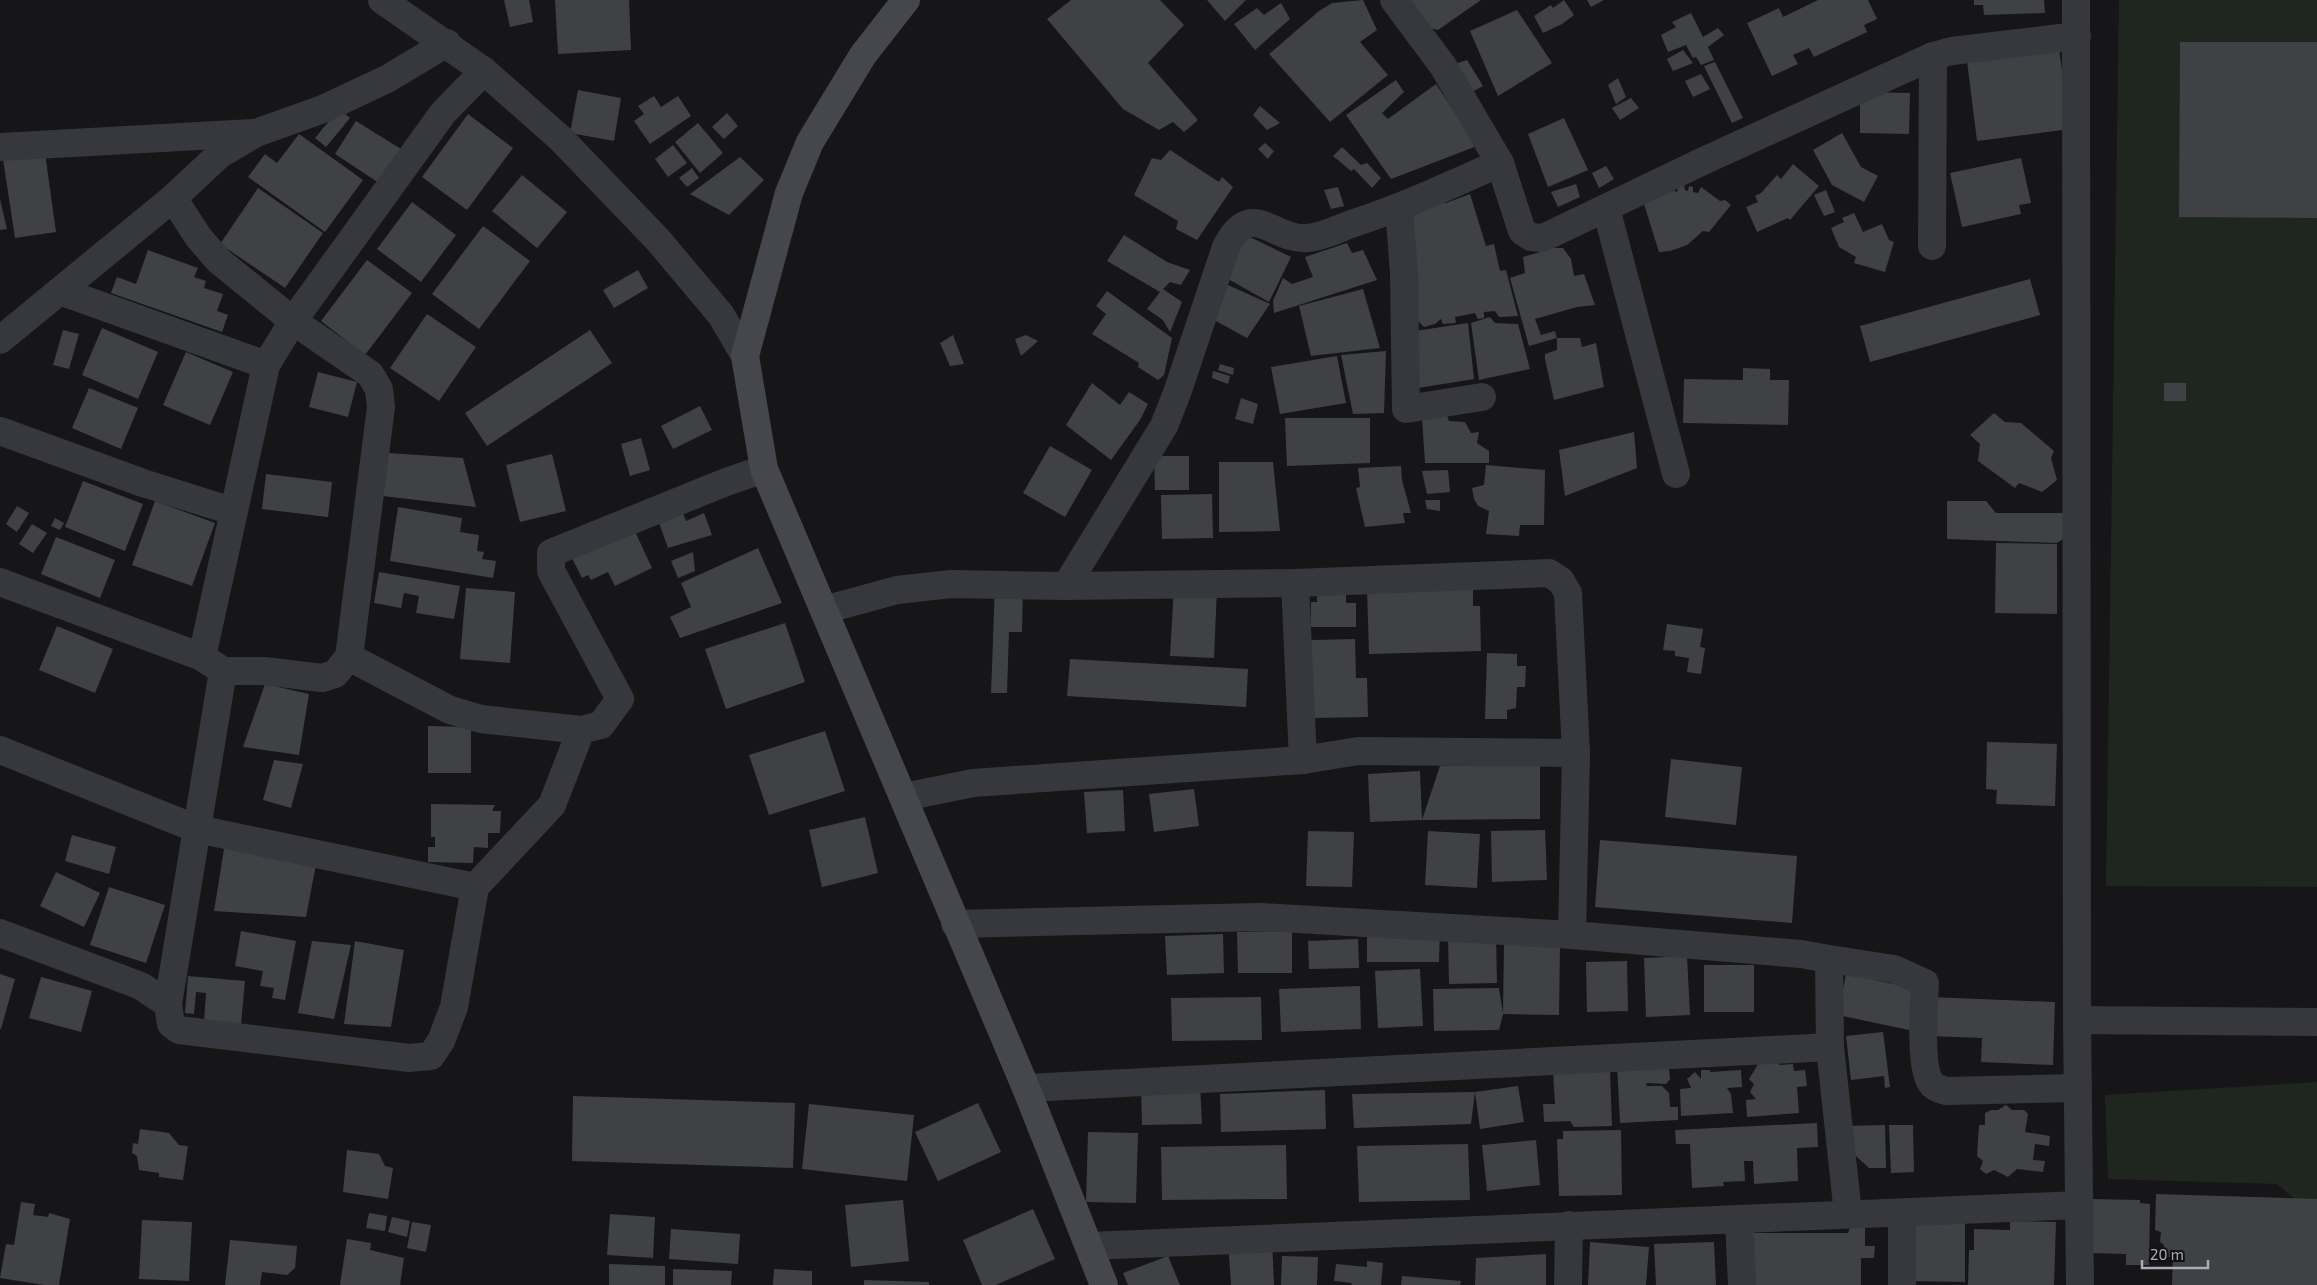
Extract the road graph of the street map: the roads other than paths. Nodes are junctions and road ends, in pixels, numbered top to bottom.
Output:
1 (382, 0) edge
2 (906, 0) edge
3 (1394, 0) edge
4 (2076, 0) edge
5 (2077, 36) junction
6 (447, 44) junction
7 (1933, 56) junction
8 (484, 72) junction
9 (256, 133) junction
10 (0, 147) edge
11 (1500, 164) junction
12 (173, 198) junction
13 (1399, 208) junction
14 (1606, 208) junction
15 (1932, 246) dead end
16 (60, 291) junction
17 (293, 321) junction
18 (0, 340) edge
19 (745, 356) junction
20 (266, 365) junction
21 (1482, 396) dead end
22 (0, 431) edge
23 (764, 469) junction
24 (1676, 474) dead end
25 (232, 511) junction
26 (0, 582) edge
27 (1295, 583) junction
28 (1066, 586) junction
29 (824, 610) junction
30 (349, 658) junction
31 (212, 664) junction
32 (581, 730) junction
33 (0, 750) edge
34 (1576, 754) junction
35 (1303, 760) junction
36 (904, 797) junction
37 (197, 829) junction
38 (475, 886) junction
39 (955, 924) junction
40 (0, 933) edge
41 (1572, 935) junction
42 (1829, 959) junction
43 (168, 1004) junction
44 (2077, 1020) junction
45 (2317, 1022) edge
46 (1830, 1047) junction
47 (1026, 1088) junction
48 (2078, 1088) junction
49 (2079, 1205) junction
50 (1902, 1212) junction
51 (1848, 1214) junction
52 (1740, 1219) junction
53 (1569, 1225) junction
54 (1088, 1246) junction
55 (1098, 1283) edge
56 (1568, 1285) edge
57 (1742, 1285) edge
58 (1902, 1285) edge
59 (2080, 1285) edge

1 - 6 street
2 - 19 street
3 - 11 street
4 - 5 street
5 - 7 street
5 - 44 street
6 - 8 street
6 - 9 street
7 - 14 street
7 - 15 street
8 - 17 street
8 - 19 street
9 - 10 street
9 - 12 street
11 - 13 street
11 - 14 street
12 - 16 street
12 - 17 street
13 - 21 street
13 - 28 street
14 - 24 street
16 - 18 street
16 - 20 street
17 - 20 street
17 - 30 street
19 - 23 street
20 - 25 street
22 - 25 street
23 - 29 street
23 - 32 street
25 - 31 street
26 - 31 street
27 - 28 street
27 - 34 street
27 - 35 street
28 - 29 street
29 - 36 street
30 - 31 street
30 - 32 street
31 - 37 street
32 - 38 street
33 - 37 street
34 - 35 street
34 - 41 street
35 - 36 street
36 - 39 street
37 - 38 street
37 - 43 street
38 - 43 street
39 - 41 street
39 - 47 street
40 - 43 street
41 - 42 street
42 - 46 street
42 - 48 street
44 - 45 street
44 - 48 street
46 - 47 street
46 - 51 street
47 - 54 street
48 - 49 street
49 - 50 street
49 - 59 street
50 - 51 street
50 - 58 street
51 - 52 street
52 - 53 street
52 - 57 street
53 - 54 street
53 - 56 street
54 - 55 street

